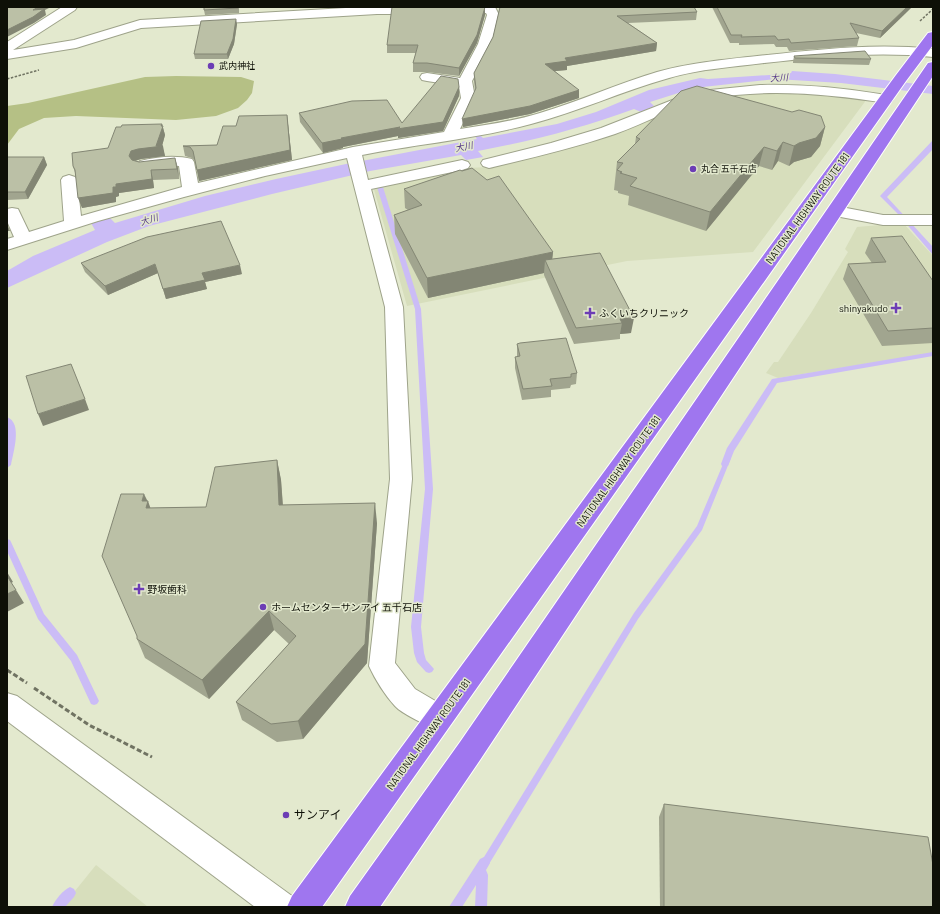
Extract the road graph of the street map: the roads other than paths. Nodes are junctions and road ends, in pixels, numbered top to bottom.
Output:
1 (70, 7) edge
2 (491, 8) edge
3 (376, 9) edge
4 (330, 10) edge
5 (506, 10) edge
6 (933, 36) edge
7 (7, 48) edge
8 (927, 52) edge
9 (7, 55) edge
10 (933, 66) edge
11 (427, 77) dead end
12 (465, 83) junction
13 (887, 98) junction
14 (450, 135) junction
15 (355, 156) junction
16 (489, 163) dead end
17 (141, 165) edge
18 (462, 165) dead end
19 (70, 180) dead end
20 (362, 186) junction
21 (192, 190) junction
22 (836, 211) junction
23 (12, 213) dead end
24 (933, 220) edge
25 (73, 223) junction
26 (24, 239) junction
27 (7, 245) edge
28 (7, 706) edge
29 (439, 718) junction
30 (281, 907) edge
31 (303, 907) edge
32 (361, 907) edge

1 - 7 street
2 - 3 street
2 - 5 street
2 - 12 street
3 - 4 street
4 - 9 street
6 - 8 highway, NATIONAL HIGHWAY ROUTE 181
8 - 13 highway, NATIONAL HIGHWAY ROUTE 181
8 - 14 street
10 - 22 highway
11 - 12 street
12 - 14 street
13 - 16 street
13 - 29 highway, NATIONAL HIGHWAY ROUTE 181
14 - 15 street
15 - 20 street
15 - 21 street
17 - 21 street
18 - 20 street
19 - 25 street
20 - 29 street
21 - 25 street
22 - 24 street
22 - 32 highway
23 - 26 street
25 - 26 street
26 - 27 street
28 - 30 street
29 - 31 highway, NATIONAL HIGHWAY ROUTE 181

